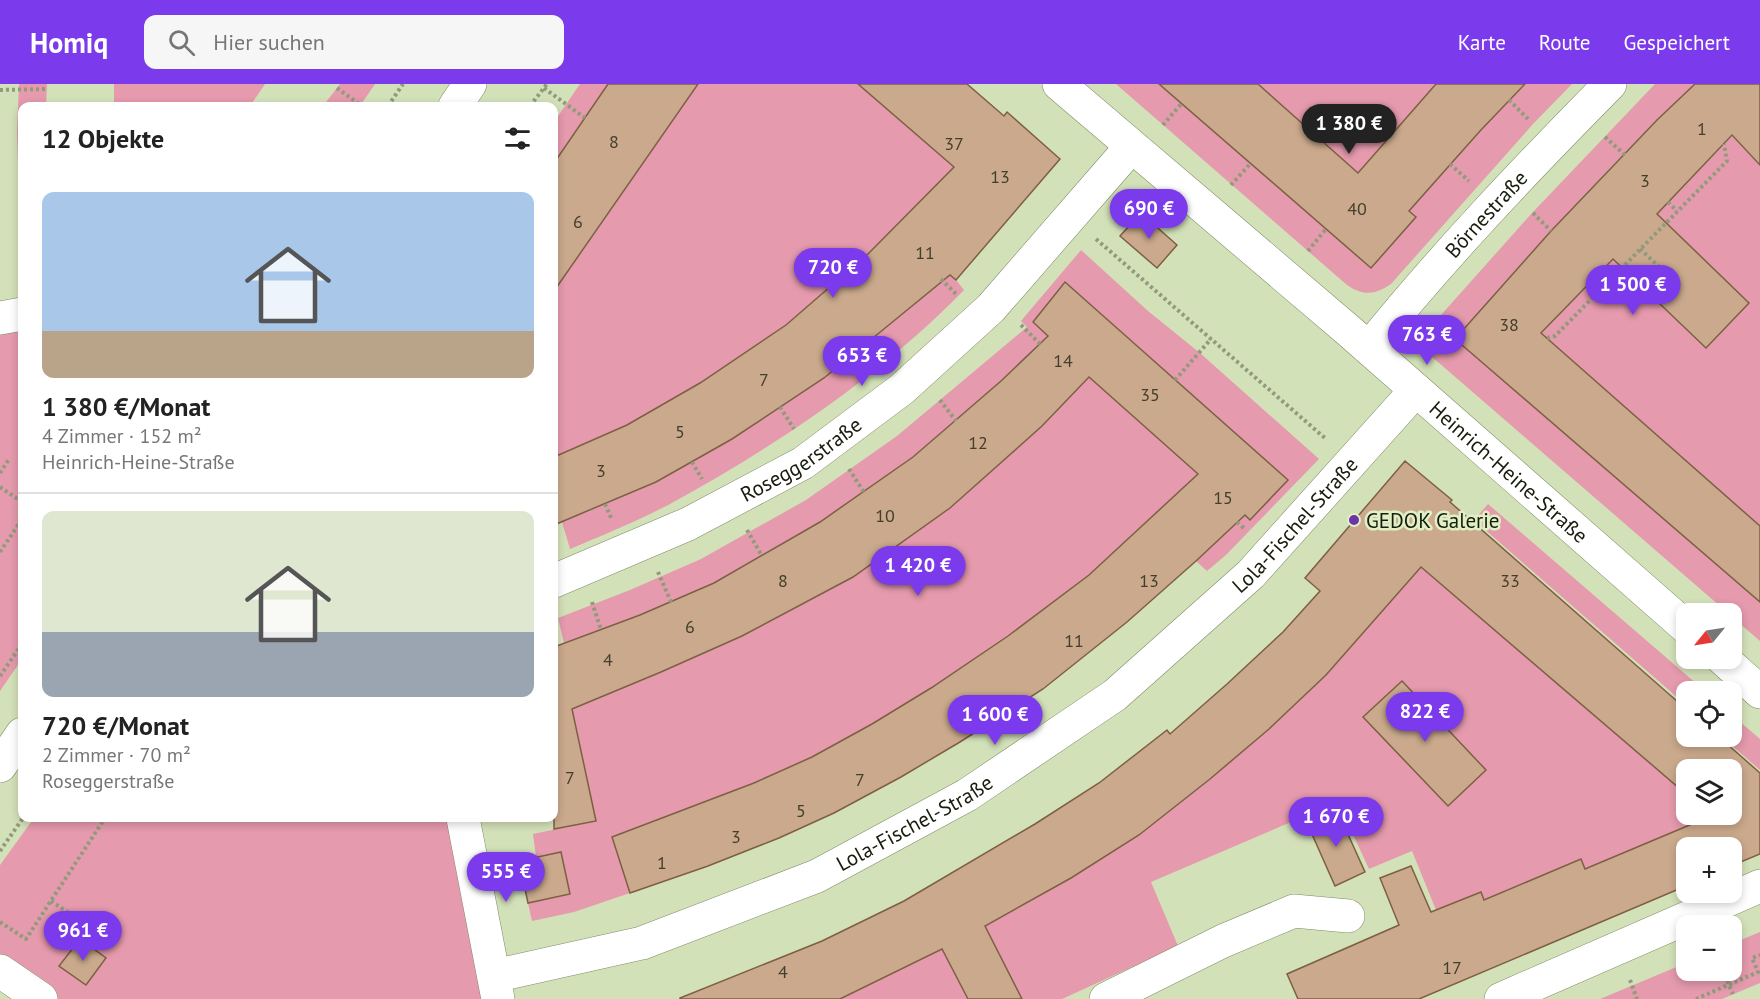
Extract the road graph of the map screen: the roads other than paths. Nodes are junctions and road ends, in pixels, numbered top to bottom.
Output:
1 (470, 84) edge
2 (1059, 84) edge
3 (1610, 84) edge
4 (458, 102) edge
5 (1131, 147) junction
6 (18, 315) edge
7 (0, 318) edge
8 (1369, 348) junction
9 (1416, 390) junction
10 (558, 578) edge
11 (1676, 618) edge
12 (1734, 669) edge
13 (1760, 692) edge
14 (18, 740) edge
15 (0, 766) edge
16 (464, 822) edge
17 (1760, 886) edge
18 (1348, 916) dead end
19 (0, 970) edge
20 (496, 988) edge
21 (41, 999) edge
22 (1106, 999) edge
23 (1501, 999) edge

1 - 4 street
2 - 5 street, Heinrich-Heine-Straße
3 - 8 street, Börnestraße
5 - 8 street, Heinrich-Heine-Straße
5 - 10 street, Roseggerstraße
6 - 7 street
8 - 9 street, Heinrich-Heine-Straße
9 - 11 street, Heinrich-Heine-Straße
9 - 20 street, Lola-Fischel-Straße
12 - 13 street
14 - 15 street
16 - 20 street
17 - 23 street
18 - 22 street
19 - 21 street

